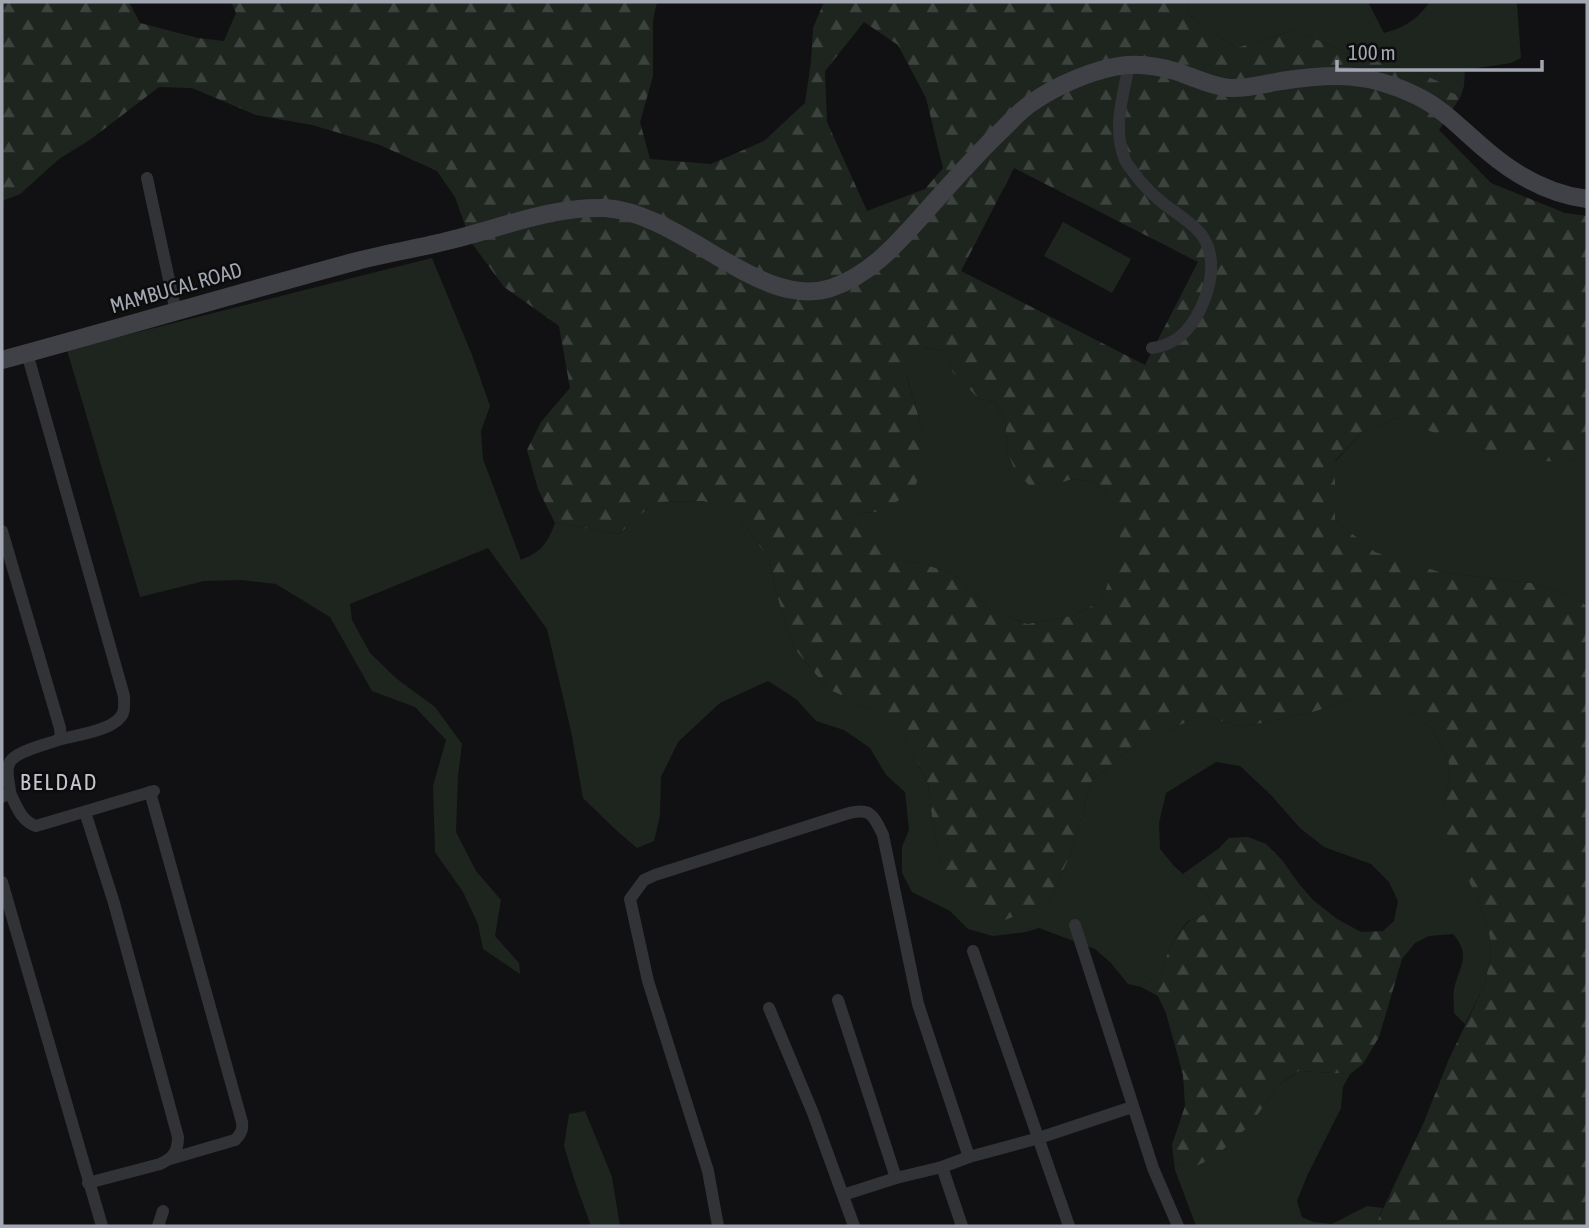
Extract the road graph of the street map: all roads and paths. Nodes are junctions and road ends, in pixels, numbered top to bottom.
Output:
1 (1129, 65) junction
2 (147, 178) dead end
3 (1587, 198) edge
4 (176, 312) junction
5 (1152, 348) dead end
6 (27, 354) junction
7 (2, 360) edge
8 (2, 531) edge
9 (61, 739) junction
10 (6, 795) edge
11 (85, 812) junction
12 (2, 882) edge
13 (1075, 925) dead end
14 (972, 951) dead end
15 (838, 1000) dead end
16 (769, 1008) dead end
17 (1132, 1107) junction
18 (1039, 1139) junction
19 (969, 1157) junction
20 (170, 1159) junction
21 (942, 1167) junction
22 (896, 1178) junction
23 (88, 1183) junction
24 (843, 1195) junction
25 (163, 1212) dead end
26 (102, 1226) edge
27 (158, 1226) edge
28 (718, 1226) edge
29 (854, 1226) edge
30 (962, 1226) edge
31 (1069, 1226) edge
32 (1178, 1226) edge

1 - 3 main road, MAMBUCAL ROAD
1 - 4 main road, MAMBUCAL ROAD
1 - 5 street
2 - 4 street
4 - 6 main road, MAMBUCAL ROAD
6 - 7 main road, MAMBUCAL ROAD
6 - 9 street
8 - 9 street
9 - 10 street
10 - 11 street
11 - 20 street
11 - 20 street
12 - 23 street
13 - 17 street
14 - 18 street
15 - 22 street
16 - 24 street
17 - 18 street
17 - 32 street
18 - 19 street
18 - 31 street
19 - 21 street
19 - 28 street
20 - 23 street
21 - 22 street
21 - 30 street
22 - 24 street
23 - 26 street
24 - 29 street
25 - 27 street

